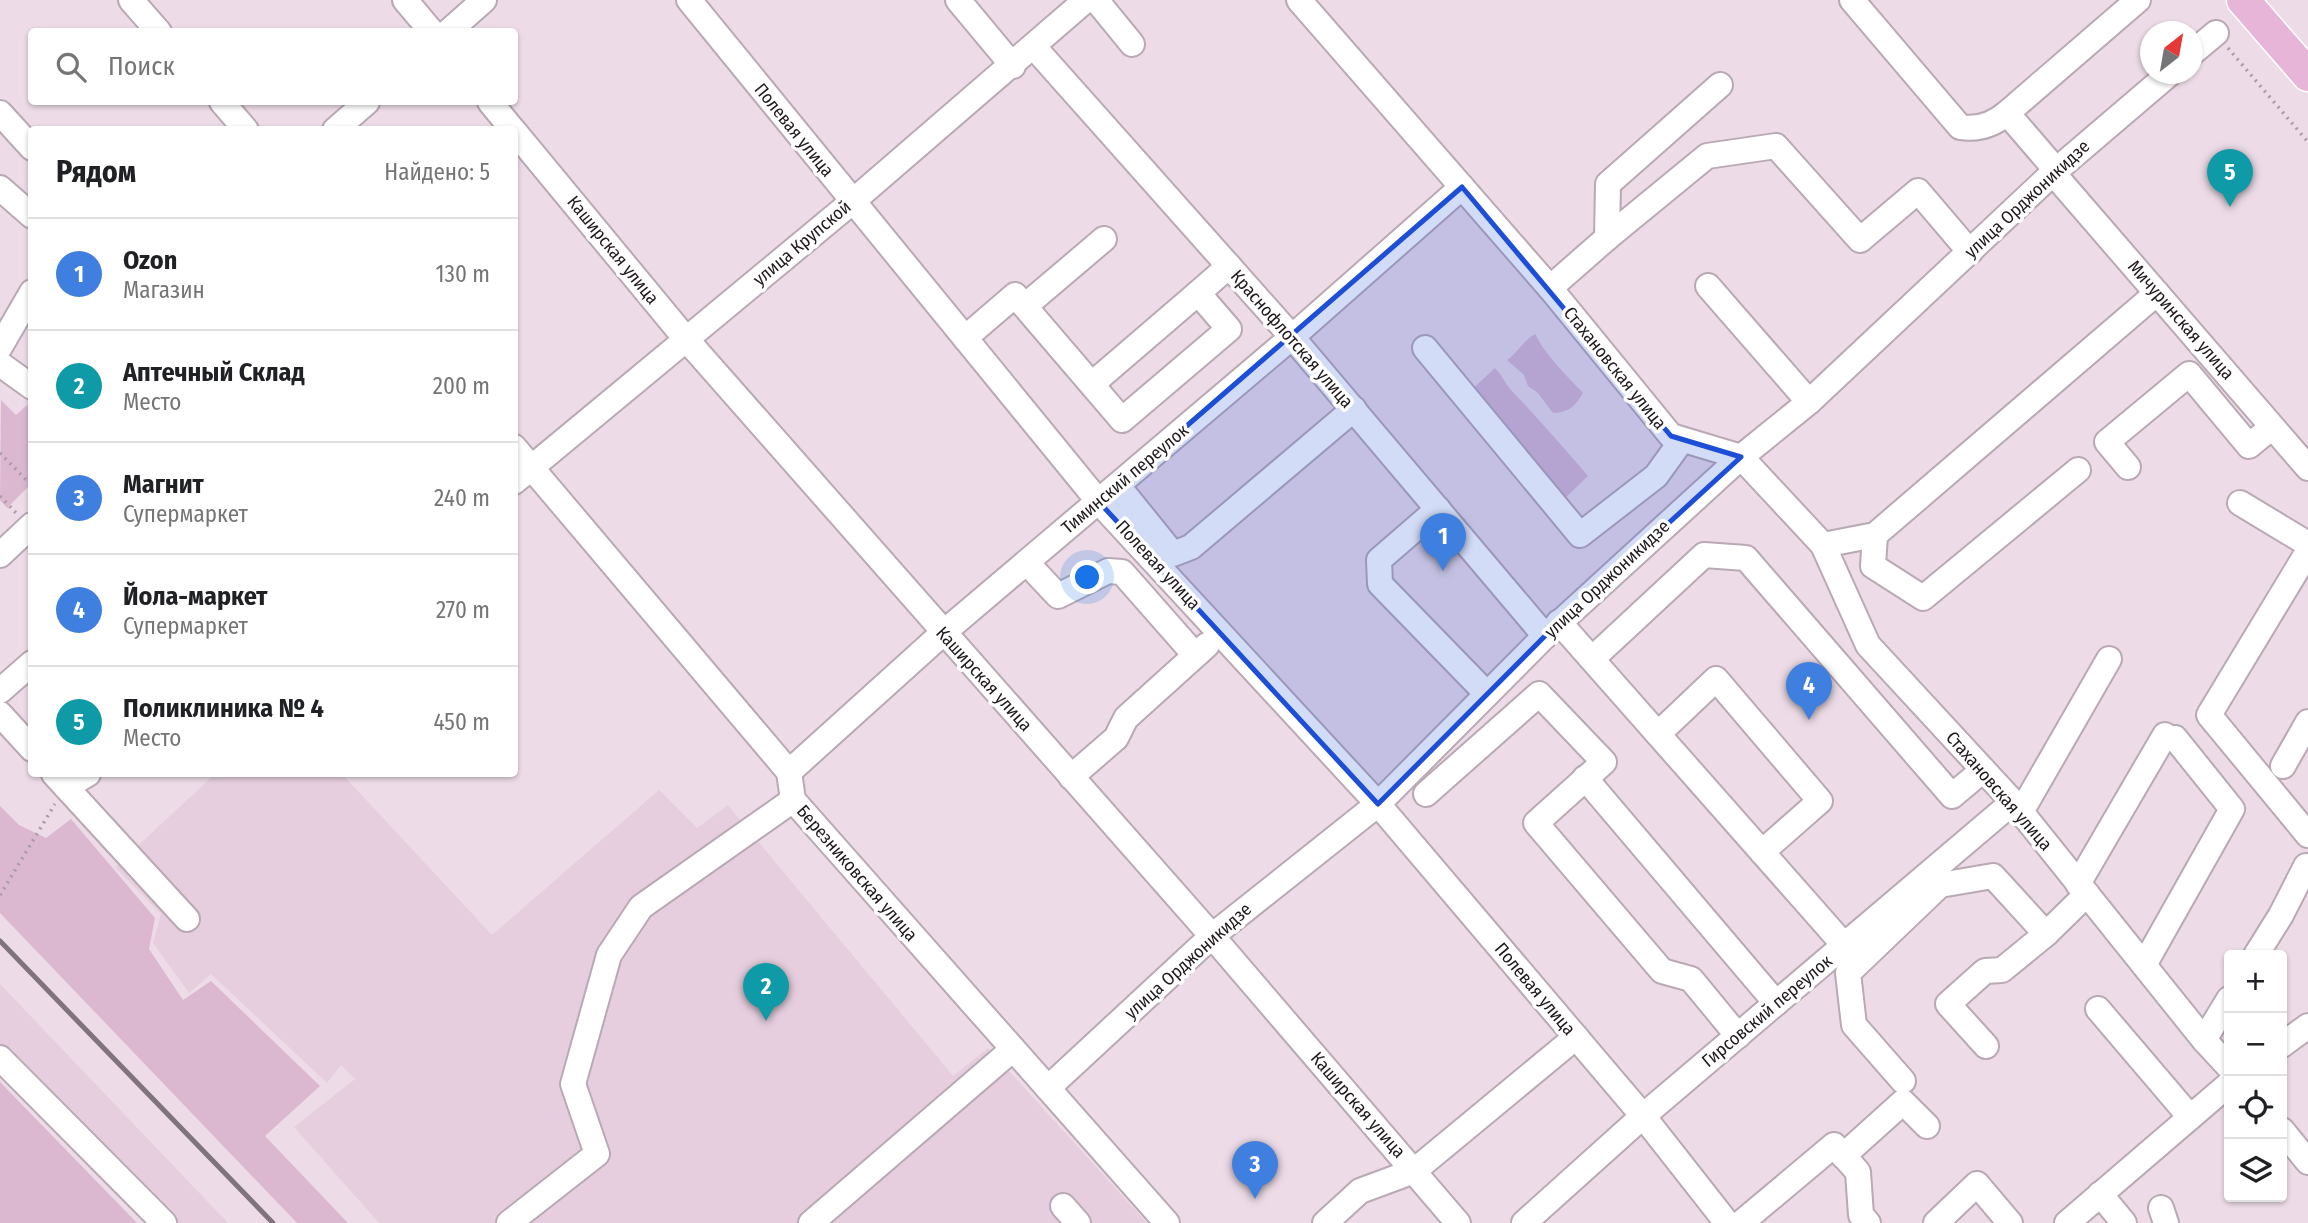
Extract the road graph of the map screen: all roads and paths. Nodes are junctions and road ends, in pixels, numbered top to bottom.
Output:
1 (131, 0) edge
2 (405, 0) edge
3 (484, 0) edge
4 (688, 0) edge
5 (958, 0) edge
6 (1086, 0) edge
7 (1096, 0) edge
8 (1299, 0) edge
9 (1852, 0) edge
10 (2138, 0) edge
11 (2243, 0) edge
12 (156, 28) edge
13 (429, 28) edge
14 (452, 28) edge
15 (2216, 33) joint
16 (1132, 44) dead end
17 (2203, 44) edge
18 (1034, 47) junction
19 (1013, 66) junction
20 (2308, 75) edge
21 (2157, 84) edge
22 (1720, 85) dead end
23 (225, 105) edge
24 (364, 105) edge
25 (493, 105) edge
26 (0, 113) edge
27 (2007, 113) junction
28 (243, 126) edge
29 (340, 126) edge
30 (511, 126) edge
31 (518, 135) edge
32 (2308, 142) edge
33 (28, 144) edge
34 (2055, 171) junction
35 (1461, 187) junction
36 (0, 188) edge
37 (852, 202) junction
38 (28, 212) edge
39 (1607, 238) junction
40 (1104, 239) dead end
41 (1970, 252) junction
42 (1229, 266) junction
43 (1707, 286) dead end
44 (1550, 288) junction
45 (1198, 293) junction
46 (2157, 293) junction
47 (28, 299) edge
48 (1025, 306) junction
49 (1293, 337) junction
50 (965, 338) junction
51 (686, 339) junction
52 (0, 347) edge
53 (1425, 348) dead end
54 (0, 364) edge
55 (28, 383) edge
56 (1092, 384) junction
57 (1809, 402) junction
58 (1354, 409) junction
59 (2272, 427) junction
60 (1682, 440) junction
61 (0, 453) edge
62 (1741, 457) junction
63 (2128, 467) dead end
64 (2308, 468) edge
65 (2078, 470) dead end
66 (523, 474) edge
67 (28, 482) edge
68 (1118, 486) junction
69 (1099, 502) junction
70 (2240, 503) dead end
71 (1438, 509) junction
72 (28, 529) edge
73 (1875, 535) junction
74 (2308, 544) edge
75 (1823, 545) junction
76 (0, 555) edge
77 (1027, 563) junction
78 (2303, 574) edge
79 (1552, 629) junction
80 (1220, 633) junction
81 (943, 634) junction
82 (1195, 655) junction
83 (1592, 659) junction
84 (2109, 659) dead end
85 (28, 666) edge
86 (0, 691) edge
87 (1487, 694) junction
88 (0, 714) edge
89 (2308, 722) edge
90 (1658, 734) junction
91 (28, 745) edge
92 (2283, 766) dead end
93 (1983, 770) junction
94 (789, 772) junction
95 (1070, 777) junction
96 (1585, 778) junction
97 (60, 780) edge
98 (1426, 794) dead end
99 (793, 800) junction
100 (1378, 804) junction
101 (2017, 807) junction
102 (2308, 835) edge
103 (1762, 852) junction
104 (2306, 866) edge
105 (2082, 889) junction
106 (0, 895) edge
107 (187, 919) dead end
108 (2046, 934) junction
109 (1212, 936) junction
110 (1844, 945) junction
111 (2259, 950) edge
112 (2144, 965) junction
113 (1776, 1003) junction
114 (2224, 1007) edge
115 (2098, 1009) dead end
116 (2308, 1026) edge
117 (1738, 1036) junction
118 (1576, 1037) junction
119 (2204, 1040) junction
120 (2287, 1041) edge
121 (1986, 1045) dead end
122 (1013, 1049) junction
123 (0, 1058) edge
124 (2224, 1062) edge
125 (1903, 1081) dead end
126 (1048, 1088) junction
127 (2224, 1088) edge
128 (1643, 1116) junction
129 (2190, 1117) junction
130 (1927, 1126) dead end
131 (2287, 1136) edge
132 (1843, 1156) junction
133 (2308, 1162) edge
134 (1414, 1171) junction
135 (2099, 1195) junction
136 (1450, 1220) edge
137 (163, 1223) edge
138 (509, 1223) edge
139 (811, 1223) edge
140 (1167, 1223) edge
141 (1325, 1223) edge
142 (1524, 1223) edge
143 (1727, 1223) edge
144 (1741, 1223) edge
145 (1868, 1223) edge
146 (1936, 1223) edge
147 (2010, 1223) edge
148 (2067, 1223) edge
149 (2124, 1223) edge

1 - 12 street
2 - 13 street
3 - 14 street
4 - 37 street, Полевая улица
5 - 19 street
6 - 18 street, улица Крупской
7 - 16 street
8 - 35 street, Стахановская улица
9 - 27 street
10 - 27 street
11 - 20 main road
15 - 17 street
15 - 32 path
18 - 19 street, улица Крупской
18 - 42 street, Краснофлотская улица
19 - 37 street, улица Крупской
21 - 34 street, улица Орджоникидзе
22 - 39 street
23 - 28 street
24 - 29 street
25 - 30 street, Каширская улица
26 - 33 street
27 - 34 street, Мичуринская улица
31 - 51 street, Каширская улица
34 - 41 street, улица Орджоникидзе
34 - 46 street, Мичуринская улица
35 - 44 street, Стахановская улица
35 - 49 street, Тиминский переулок
36 - 38 street
37 - 50 street, Полевая улица
37 - 51 street, улица Крупской
39 - 41 street
39 - 44 street
40 - 48 street
41 - 57 street, улица Орджоникидзе
42 - 45 street
42 - 49 street, Краснофлотская улица
43 - 57 street
44 - 60 street, Стахановская улица
45 - 56 street
45 - 56 street
46 - 59 street, Мичуринская улица
46 - 73 street
47 - 52 street
48 - 50 street
48 - 56 street
49 - 58 street, Краснофлотская улица
49 - 68 street, Тиминский переулок
50 - 69 street, Полевая улица
51 - 66 street, улица Крупской
51 - 81 street, Каширская улица
53 - 60 street
54 - 55 street
57 - 62 street, улица Орджоникидзе
58 - 68 street
58 - 71 street, Краснофлотская улица
59 - 63 street
59 - 64 street, Мичуринская улица
60 - 62 street, Стахановская улица
61 - 67 path
62 - 75 street, Стахановская улица
62 - 79 street, улица Орджоникидзе
65 - 73 street
66 - 94 street
68 - 69 street, Тиминский переулок
69 - 77 street, Тиминский переулок
69 - 80 street, Полевая улица
70 - 74 street
71 - 79 street, Краснофлотская улица
71 - 87 street
72 - 76 street
73 - 75 street
75 - 93 street, Стахановская улица
77 - 81 street, Тиминский переулок
77 - 82 street
78 - 102 street
79 - 83 street, Краснофлотская улица
79 - 87 street, улица Орджоникидзе
80 - 82 street
80 - 100 street, Полевая улица
81 - 94 street, Тиминский переулок
81 - 95 street, Каширская улица
82 - 95 street
83 - 90 street, Краснофлотская улица
83 - 93 street
84 - 101 street, Гирсовский переулок
85 - 86 street
87 - 100 street, улица Орджоникидзе
88 - 91 street
89 - 92 street
90 - 103 street, Краснофлотская улица
90 - 103 street
93 - 101 street, Стахановская улица
94 - 99 street, Березниковская улица
95 - 109 street, Каширская улица
96 - 98 street
96 - 113 street
96 - 117 street
97 - 106 path
97 - 107 street
99 - 122 street, Березниковская улица
99 - 138 street
100 - 109 street, улица Орджоникидзе
100 - 118 street, Полевая улица
101 - 105 street, Стахановская улица
101 - 110 street, Гирсовский переулок
103 - 110 street, Краснофлотская улица
104 - 111 street
105 - 108 street
105 - 112 street, Стахановская улица
105 - 112 street
108 - 121 street
108 - 125 street
109 - 126 street, улица Орджоникидзе
109 - 134 street, Каширская улица
110 - 113 street, Гирсовский переулок
112 - 119 street, Стахановская улица
113 - 117 street, Гирсовский переулок
114 - 119 street
115 - 129 street
116 - 120 street
117 - 128 street, Гирсовский переулок
118 - 128 street, Полевая улица
118 - 134 street
119 - 124 street, Стахановская улица
122 - 126 street, Березниковская улица
122 - 139 street
123 - 137 street
126 - 140 street, Березниковская улица
127 - 129 street
128 - 142 street, Гирсовский переулок
128 - 143 street, Полевая улица
129 - 135 street
130 - 132 street
131 - 133 street
132 - 144 street
132 - 145 street
134 - 136 street, Каширская улица
134 - 141 street
135 - 148 street
135 - 149 street
146 - 147 street

